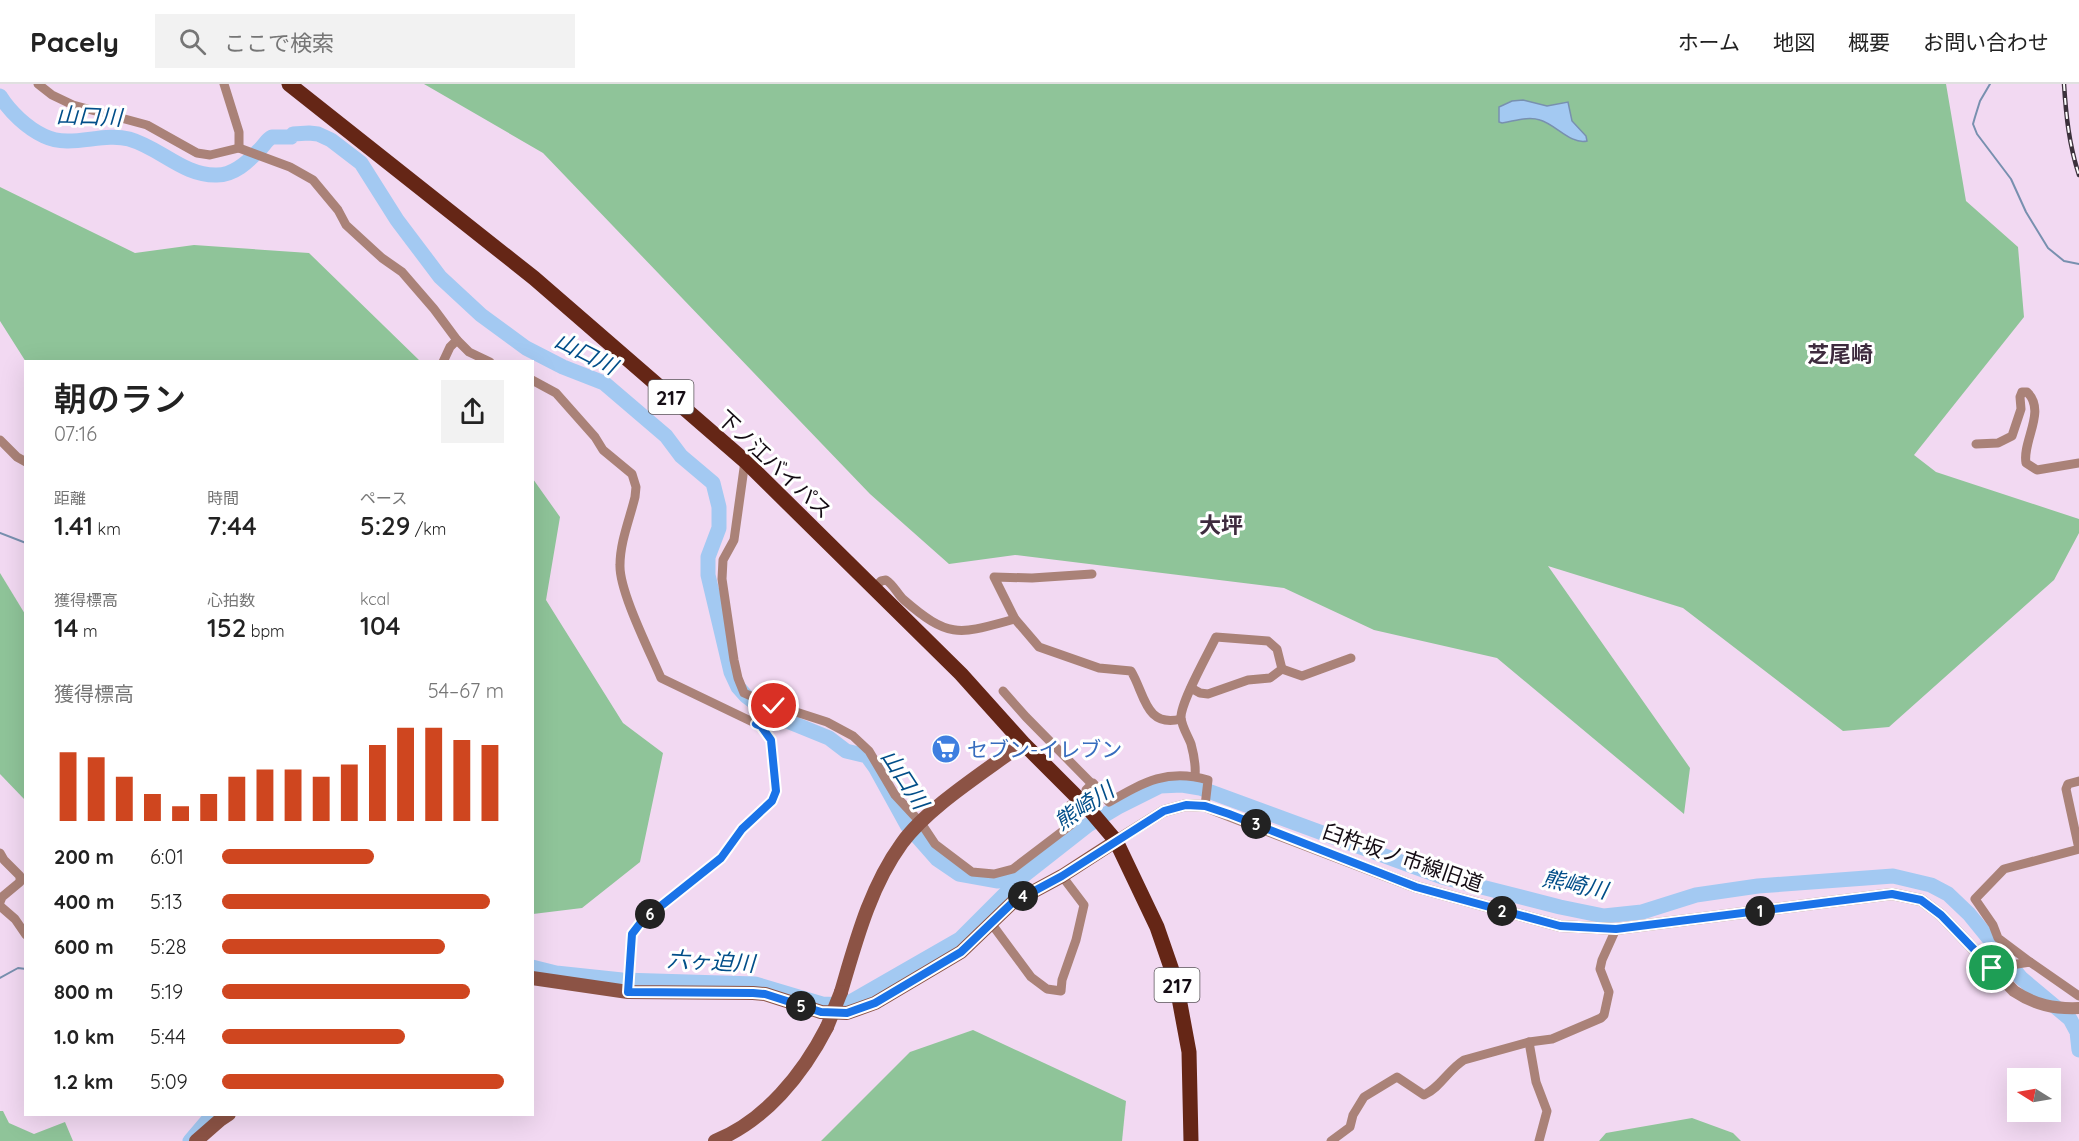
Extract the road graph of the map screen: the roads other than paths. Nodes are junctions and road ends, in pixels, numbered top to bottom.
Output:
1 (38, 84) edge
2 (224, 84) edge
3 (289, 84) edge
4 (239, 148) junction
5 (457, 340) junction
6 (444, 360) edge
7 (486, 360) edge
8 (534, 381) edge
9 (0, 441) edge
10 (1976, 444) dead end
11 (24, 460) edge
12 (745, 462) junction
13 (2079, 463) edge
14 (1092, 574) dead end
15 (874, 588) junction
16 (1015, 619) junction
17 (1351, 658) dead end
18 (1282, 669) junction
19 (1191, 688) junction
20 (1003, 691) dead end
21 (774, 705) junction
22 (1026, 717) junction
23 (1181, 719) junction
24 (757, 722) junction
25 (1012, 731) junction
26 (1023, 743) junction
27 (1062, 755) junction
28 (1049, 769) junction
29 (1195, 776) junction
30 (2079, 780) edge
31 (1205, 804) junction
32 (1070, 805) dead end
33 (919, 825) junction
34 (1116, 841) junction
35 (0, 853) edge
36 (1062, 876) junction
37 (0, 904) edge
38 (991, 923) junction
39 (1616, 929) junction
40 (24, 932) edge
41 (2027, 962) junction
42 (1997, 968) junction
43 (534, 978) edge
44 (628, 989) junction
45 (2078, 1004) edge
46 (1529, 1042) junction
47 (226, 1116) edge
48 (196, 1141) edge
49 (715, 1141) edge
50 (1191, 1141) edge
51 (1331, 1141) edge
52 (1539, 1141) edge

1 - 4 street
2 - 4 street
3 - 12 highway, 下ノ江バイパス / 217
4 - 5 street
5 - 6 street
5 - 7 street
8 - 24 street
9 - 11 street
10 - 13 street
12 - 15 highway, 下ノ江バイパス / 217
12 - 21 street
14 - 16 street
15 - 16 street
15 - 25 highway, 下ノ江バイパス / 217
16 - 23 street
17 - 18 street
18 - 19 street
18 - 19 street
19 - 23 street
20 - 22 street
21 - 24 street
21 - 33 street
22 - 25 street
22 - 27 street
23 - 29 street
24 - 44 street
25 - 26 highway, 下ノ江バイパス / 217
26 - 28 highway, 下ノ江バイパス / 217
26 - 33 main road
27 - 28 street
27 - 29 street
28 - 34 highway, 下ノ江バイパス / 217
29 - 31 street
30 - 41 street
31 - 34 street, 臼杵坂ノ市線旧道
31 - 39 street, 臼杵坂ノ市線旧道
32 - 33 street
33 - 49 main road, bridge
34 - 36 main road
34 - 50 highway, 217
35 - 37 street
36 - 38 main road
36 - 38 street
37 - 40 street
38 - 44 main road
39 - 42 street, 臼杵坂ノ市線旧道
39 - 46 street
41 - 42 street
41 - 45 street
42 - 45 street, 臼杵坂ノ市線旧道
43 - 44 main road
46 - 51 street
46 - 52 street
47 - 48 main road

